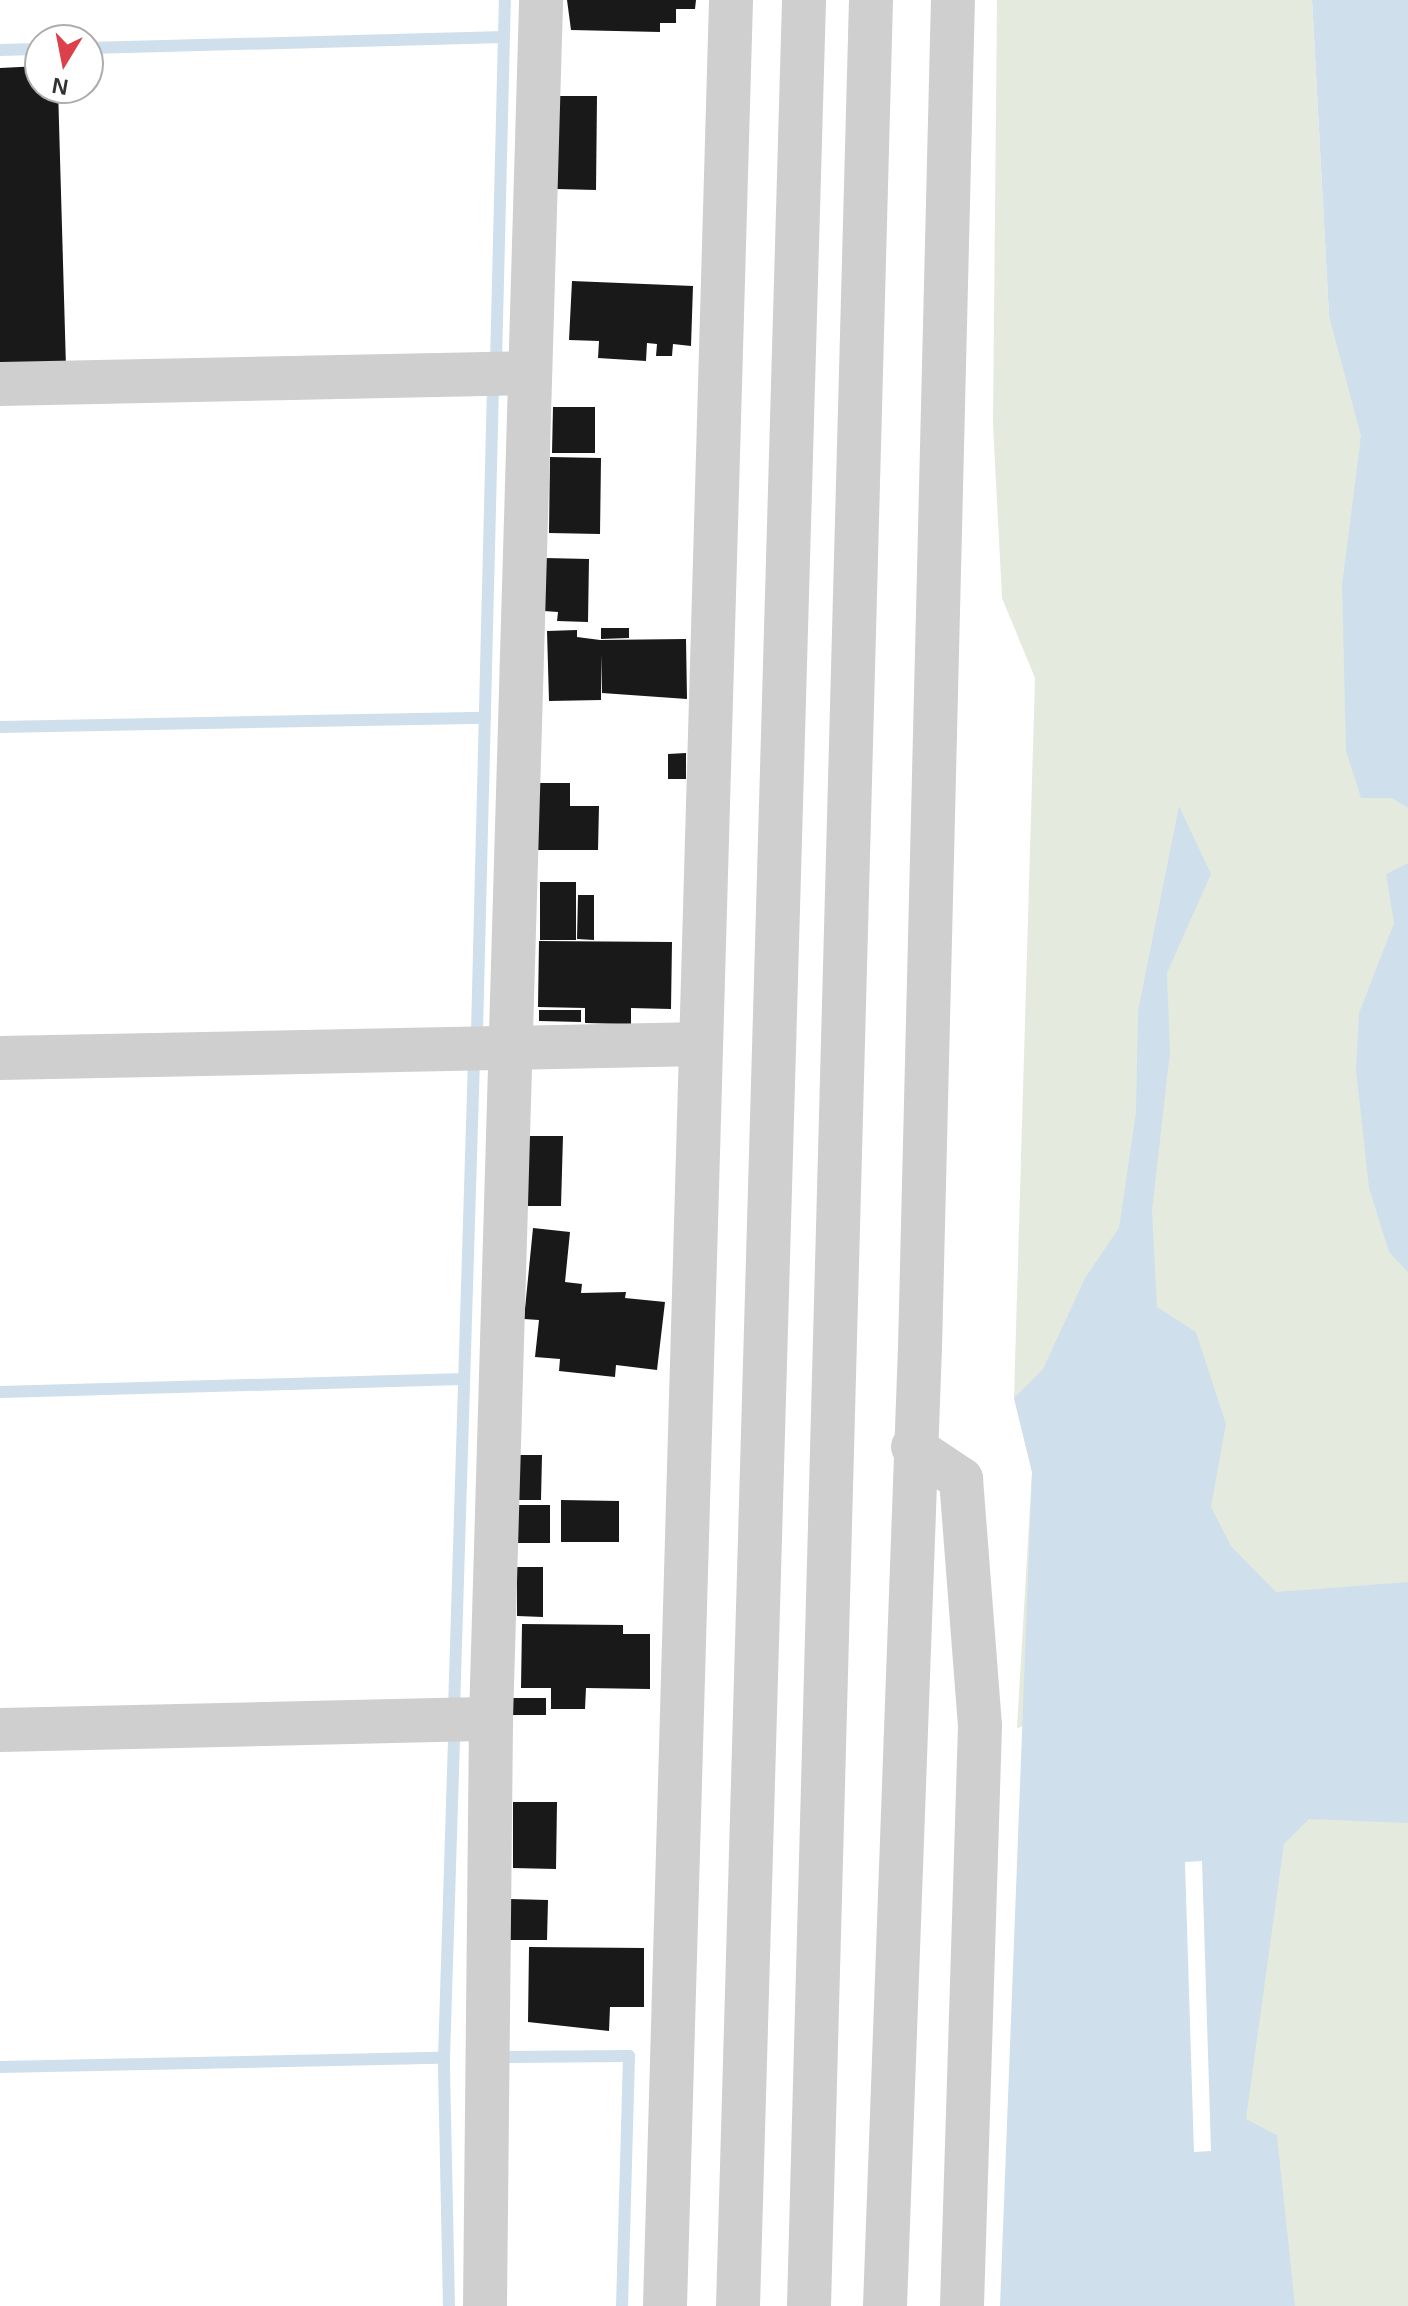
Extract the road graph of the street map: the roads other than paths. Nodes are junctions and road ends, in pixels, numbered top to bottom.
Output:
1 (541, 0) edge
2 (731, 0) edge
3 (804, 0) edge
4 (871, 0) edge
5 (953, 0) edge
6 (529, 373) junction
7 (0, 384) edge
8 (701, 1044) junction
9 (510, 1046) junction
10 (0, 1058) edge
11 (913, 1447) junction
12 (491, 1719) junction
13 (0, 1730) edge
14 (485, 2306) edge
15 (665, 2306) edge
16 (738, 2306) edge
17 (809, 2306) edge
18 (885, 2306) edge
19 (962, 2306) edge

1 - 6 street
2 - 8 street
3 - 16 street
4 - 17 street
5 - 11 street
6 - 7 street
6 - 9 street
8 - 9 street
8 - 15 street
9 - 10 street
9 - 12 street
11 - 18 street
11 - 19 street
12 - 13 street
12 - 14 street

